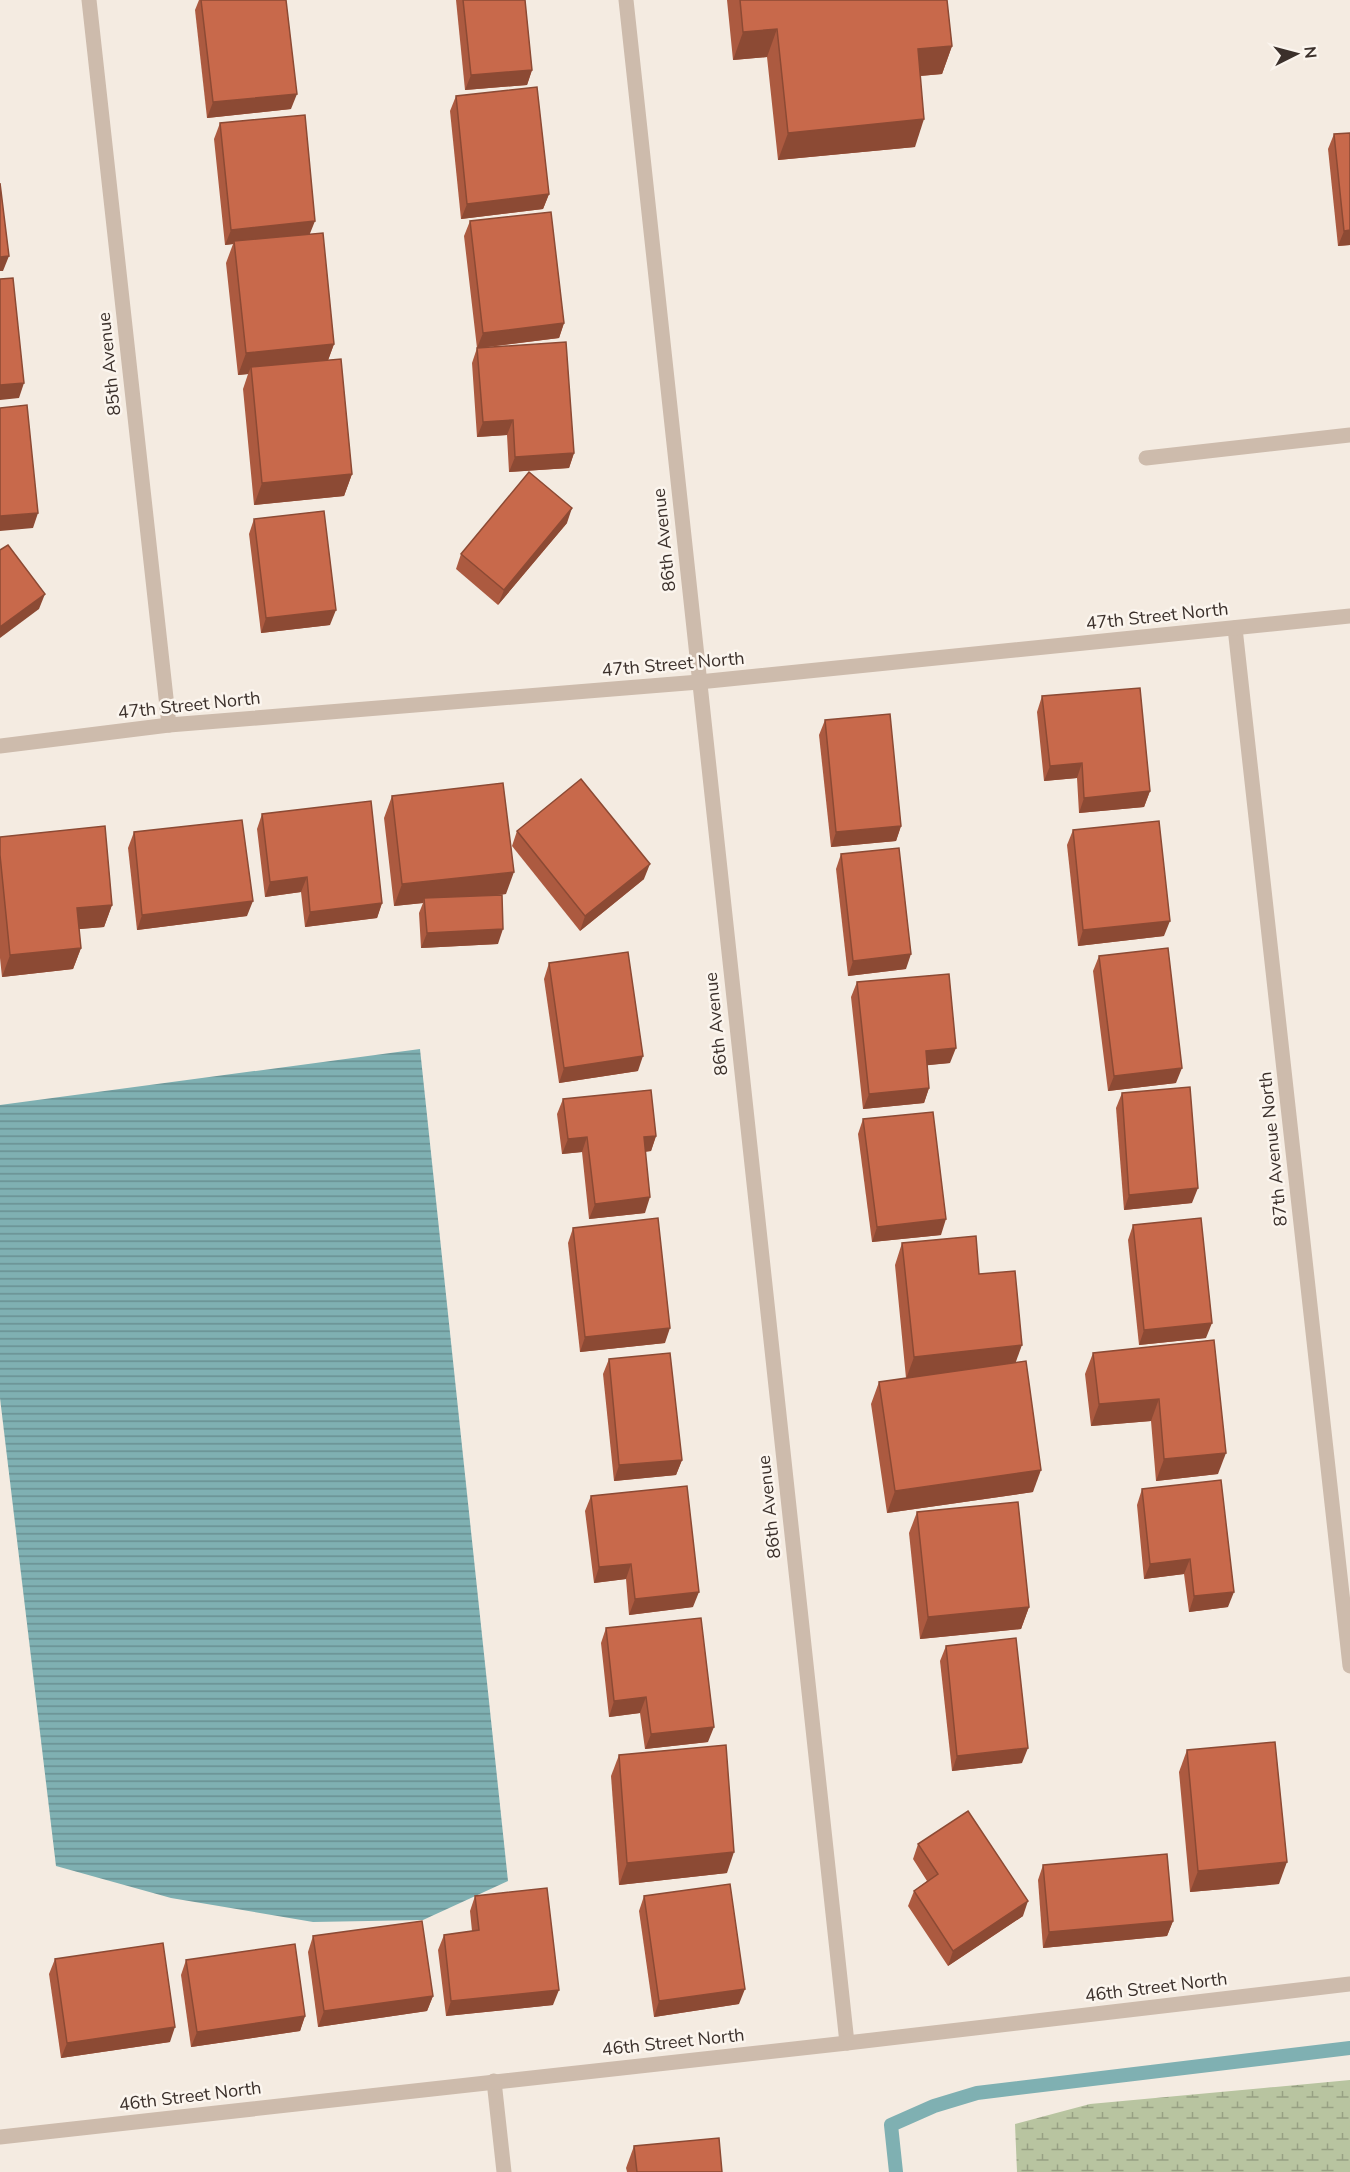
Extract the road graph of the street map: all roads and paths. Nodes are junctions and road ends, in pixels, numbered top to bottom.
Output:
1 (89, 0) edge
2 (626, 0) edge
3 (1350, 435) edge
4 (1146, 458) dead end
5 (1350, 616) edge
6 (1236, 628) junction
7 (699, 682) junction
8 (169, 725) junction
9 (0, 746) edge
10 (1350, 1666) edge
11 (1350, 1984) edge
12 (847, 2043) junction
13 (494, 2081) junction
14 (0, 2137) edge
15 (504, 2172) edge

1 - 8 street, 85th Avenue
2 - 7 street, 86th Avenue
3 - 4 street
5 - 6 street, 47th Street North
6 - 7 street, 47th Street North
6 - 10 street, 87th Avenue North
7 - 8 street, 47th Street North
7 - 12 street, 86th Avenue
8 - 9 street, 47th Street North
11 - 12 street, 46th Street North
12 - 13 street, 46th Street North
13 - 14 street, 46th Street North
13 - 15 street

